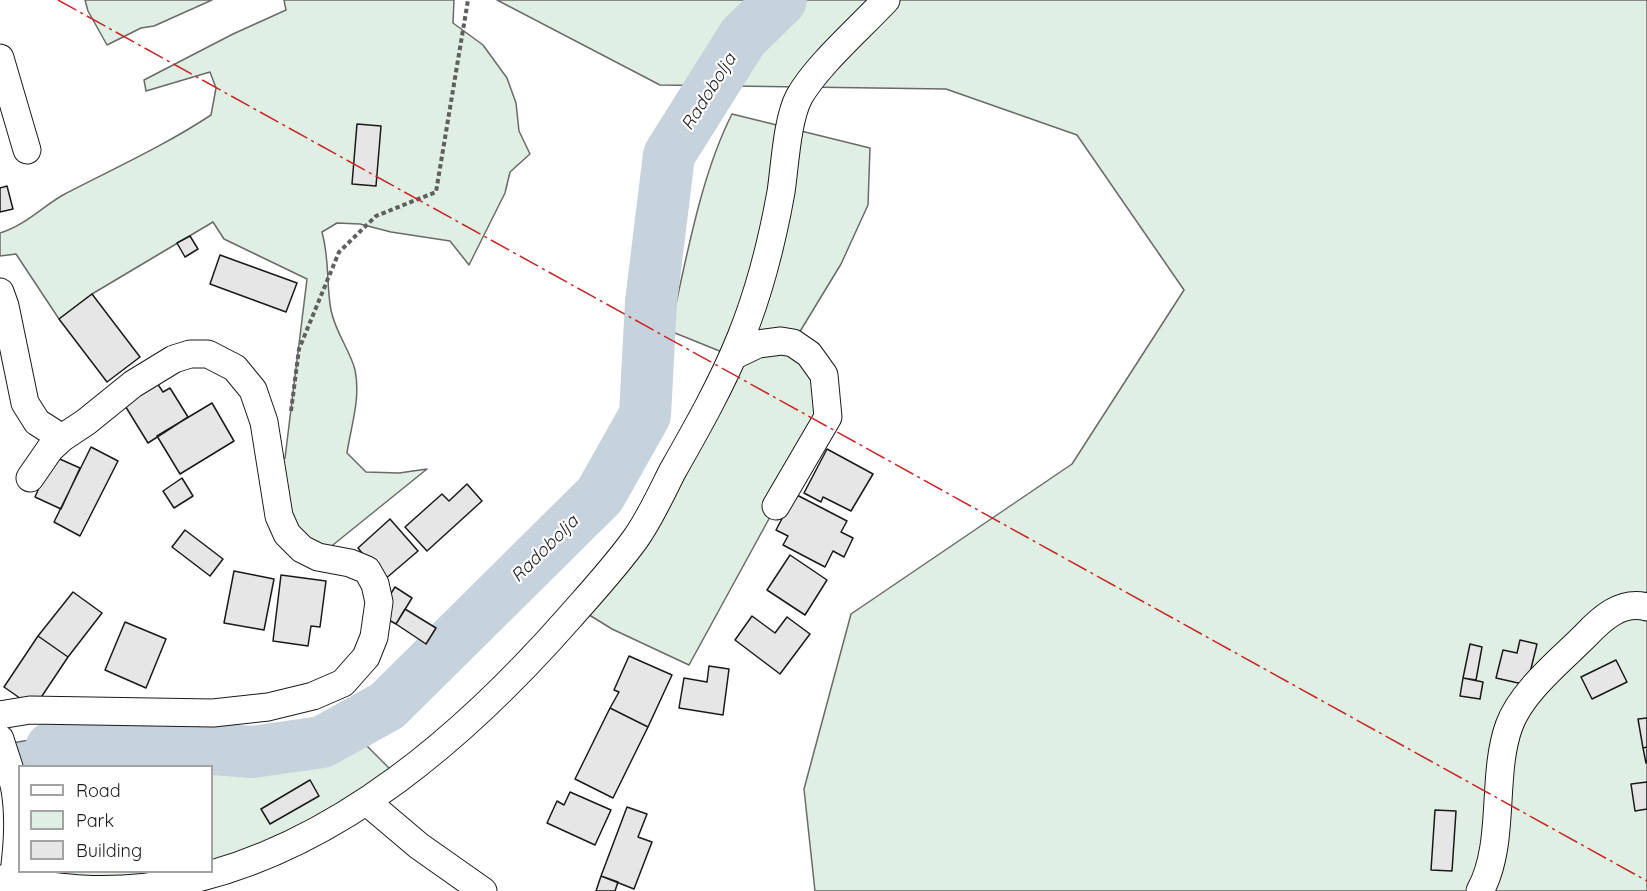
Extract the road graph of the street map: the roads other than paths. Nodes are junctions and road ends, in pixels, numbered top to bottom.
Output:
1 (886, 0) edge
2 (0, 58) edge
3 (27, 150) dead end
4 (0, 292) edge
5 (733, 356) junction
6 (62, 438) junction
7 (30, 478) dead end
8 (776, 506) dead end
9 (1647, 607) edge
10 (0, 715) edge
11 (0, 739) edge
12 (367, 802) junction
13 (212, 873) edge
14 (213, 873) edge
15 (7, 880) edge
16 (483, 891) edge
17 (1480, 891) edge

1 - 5 street
2 - 3 street
4 - 6 street
5 - 8 street
5 - 12 street
6 - 7 street
6 - 10 street
9 - 17 street
11 - 15 street
12 - 14 street
12 - 16 street
13 - 15 street

